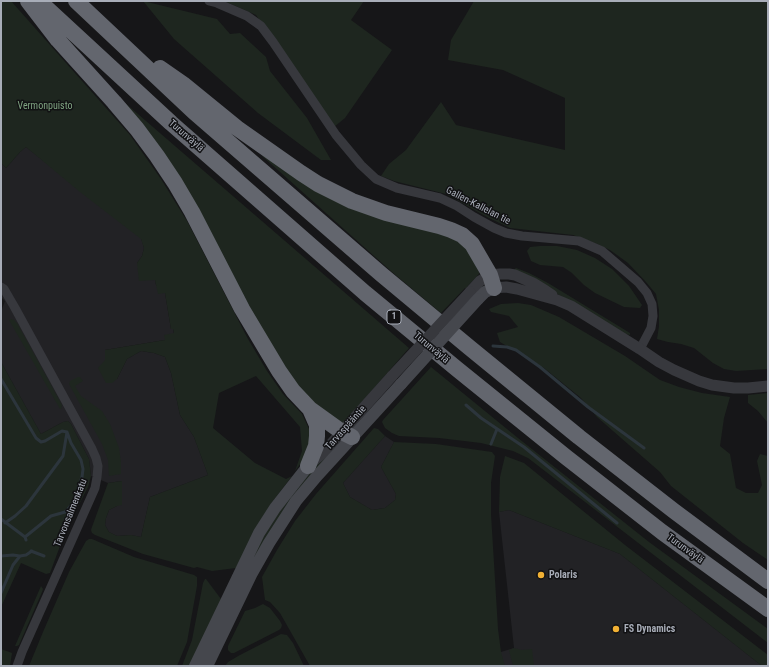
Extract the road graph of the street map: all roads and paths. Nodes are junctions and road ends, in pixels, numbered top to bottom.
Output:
1 (28, 1) edge
2 (39, 1) edge
3 (76, 1) edge
4 (209, 1) edge
5 (116, 39) junction
6 (492, 282) junction
7 (1, 287) edge
8 (640, 350) junction
9 (768, 386) edge
10 (310, 409) junction
11 (347, 435) junction
12 (308, 466) junction
13 (247, 570) junction
14 (768, 581) edge
15 (231, 604) junction
16 (768, 610) edge
17 (17, 666) edge
18 (196, 666) edge
19 (207, 666) edge

1 - 10 highway
2 - 16 highway, Turunväylä / 1
3 - 5 highway, 1
4 - 8 street, Gallen-Kallelan tie
5 - 6 highway
5 - 14 highway, 1
6 - 8 street
6 - 11 main road, Tarvaspääntie, bridge
7 - 17 street, Tarvonsalmenkatu
8 - 9 street
10 - 11 highway
10 - 12 highway
11 - 12 street, Tarvaspääntie
11 - 13 main road, Tarvaspääntie
12 - 13 main road, Tarvaspääntie
13 - 15 main road, Tarvaspääntie
15 - 18 main road, Tarvaspääntie
15 - 19 main road, Tarvaspääntie

